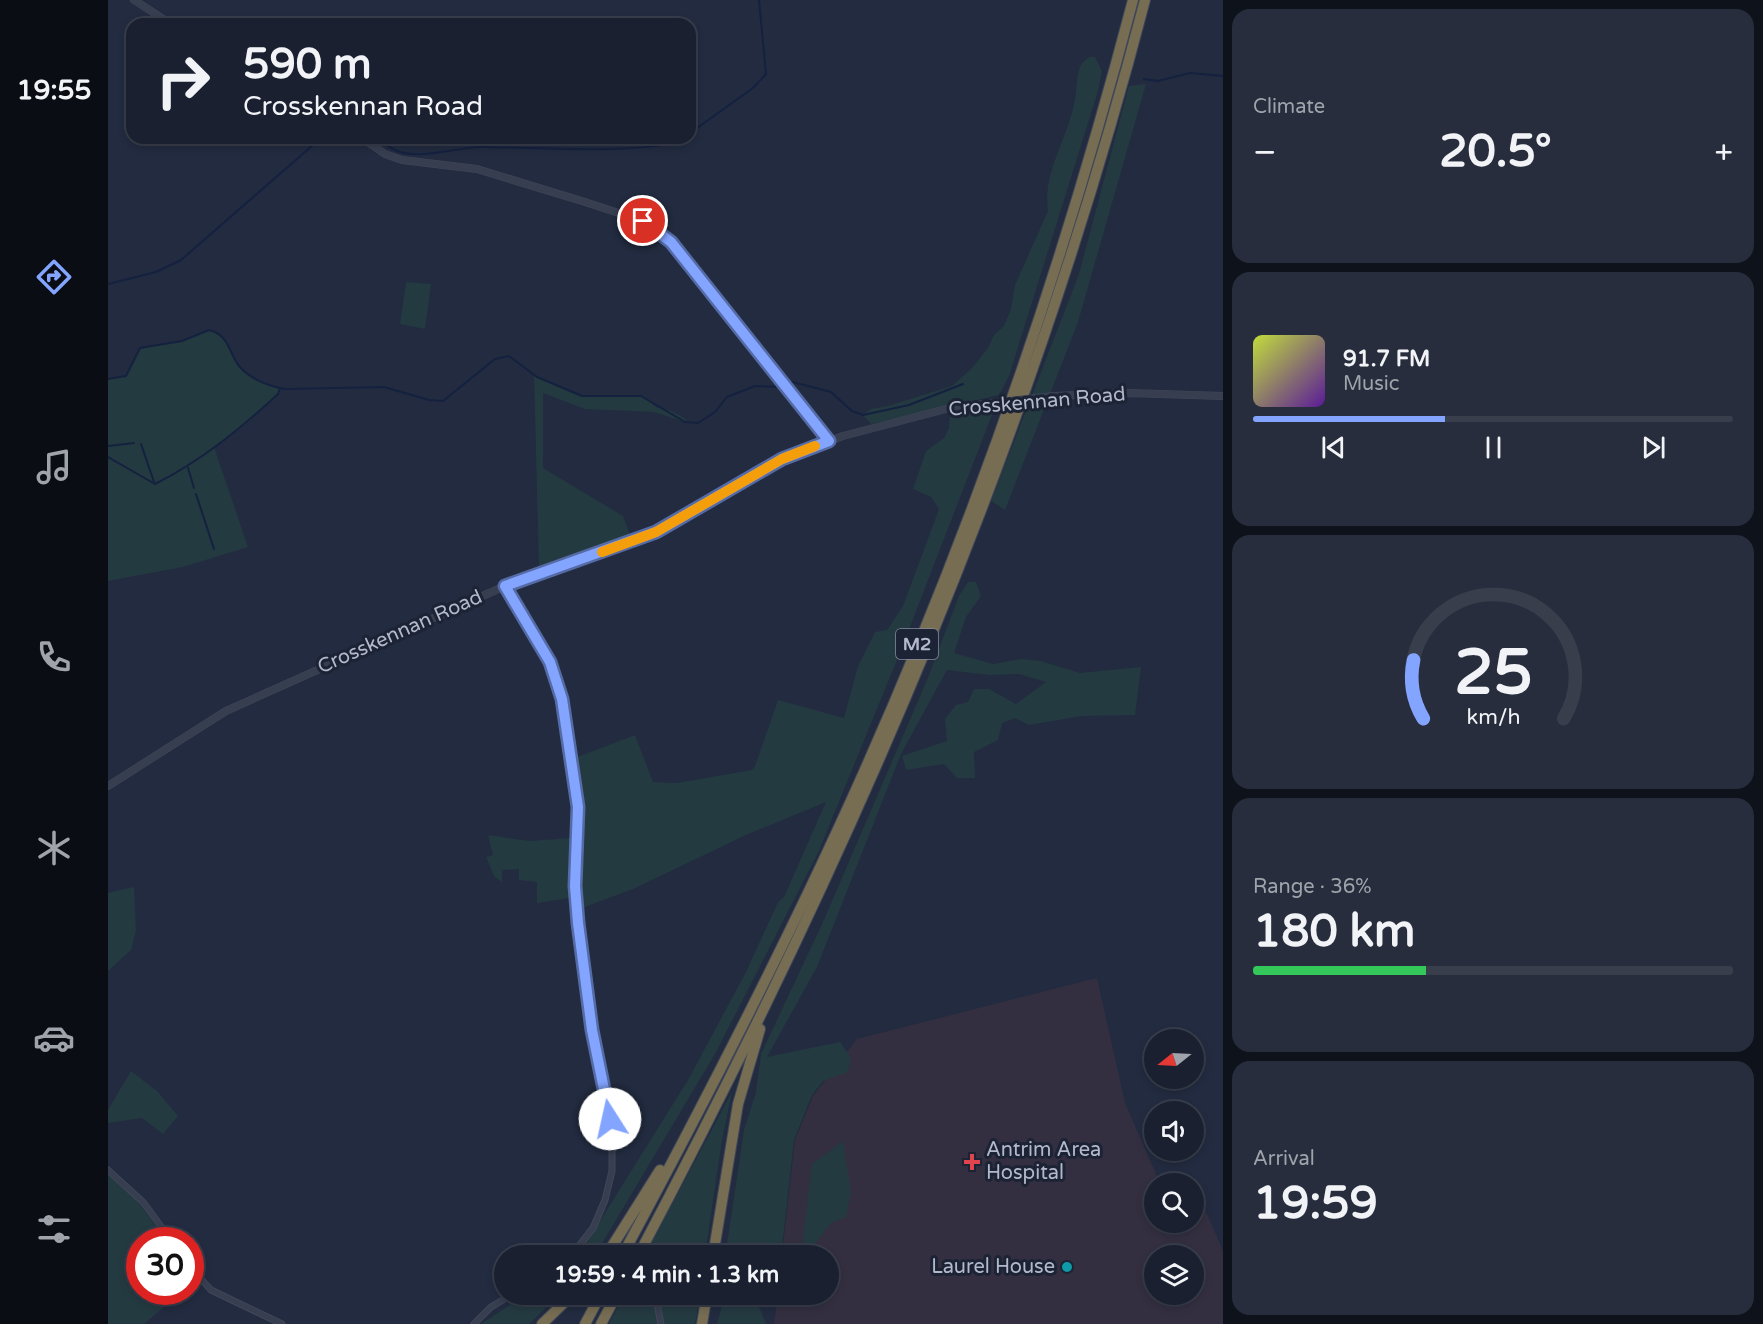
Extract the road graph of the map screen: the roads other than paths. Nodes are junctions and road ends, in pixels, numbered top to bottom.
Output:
1 (134, 0) edge
2 (1133, 0) edge
3 (1145, 0) edge
4 (162, 18) edge
5 (371, 144) edge
6 (1223, 396) edge
7 (829, 441) junction
8 (505, 586) junction
9 (108, 786) edge
10 (768, 1000) junction
11 (704, 1102) junction
12 (108, 1170) edge
13 (161, 1227) edge
14 (580, 1245) edge
15 (613, 1245) edge
16 (628, 1245) edge
17 (644, 1245) edge
18 (715, 1245) edge
19 (204, 1282) edge
20 (494, 1305) edge
21 (562, 1305) edge
22 (595, 1305) edge
23 (612, 1305) edge
24 (657, 1305) edge
25 (705, 1305) edge
26 (282, 1324) edge
27 (474, 1324) edge
28 (543, 1324) edge
29 (585, 1324) edge
30 (602, 1324) edge
31 (661, 1324) edge
32 (702, 1324) edge

1 - 4 street
2 - 11 highway, M2
3 - 10 highway, M2
5 - 7 street
6 - 7 street, Crosskennan Road, bridge
7 - 8 street, Crosskennan Road
8 - 9 street, Crosskennan Road
8 - 14 street
10 - 17 highway, M2
10 - 18 highway
11 - 15 highway
11 - 16 highway, M2
12 - 13 street
19 - 26 street
20 - 27 street
21 - 28 highway
22 - 29 highway
23 - 30 highway
24 - 31 street
25 - 32 highway

